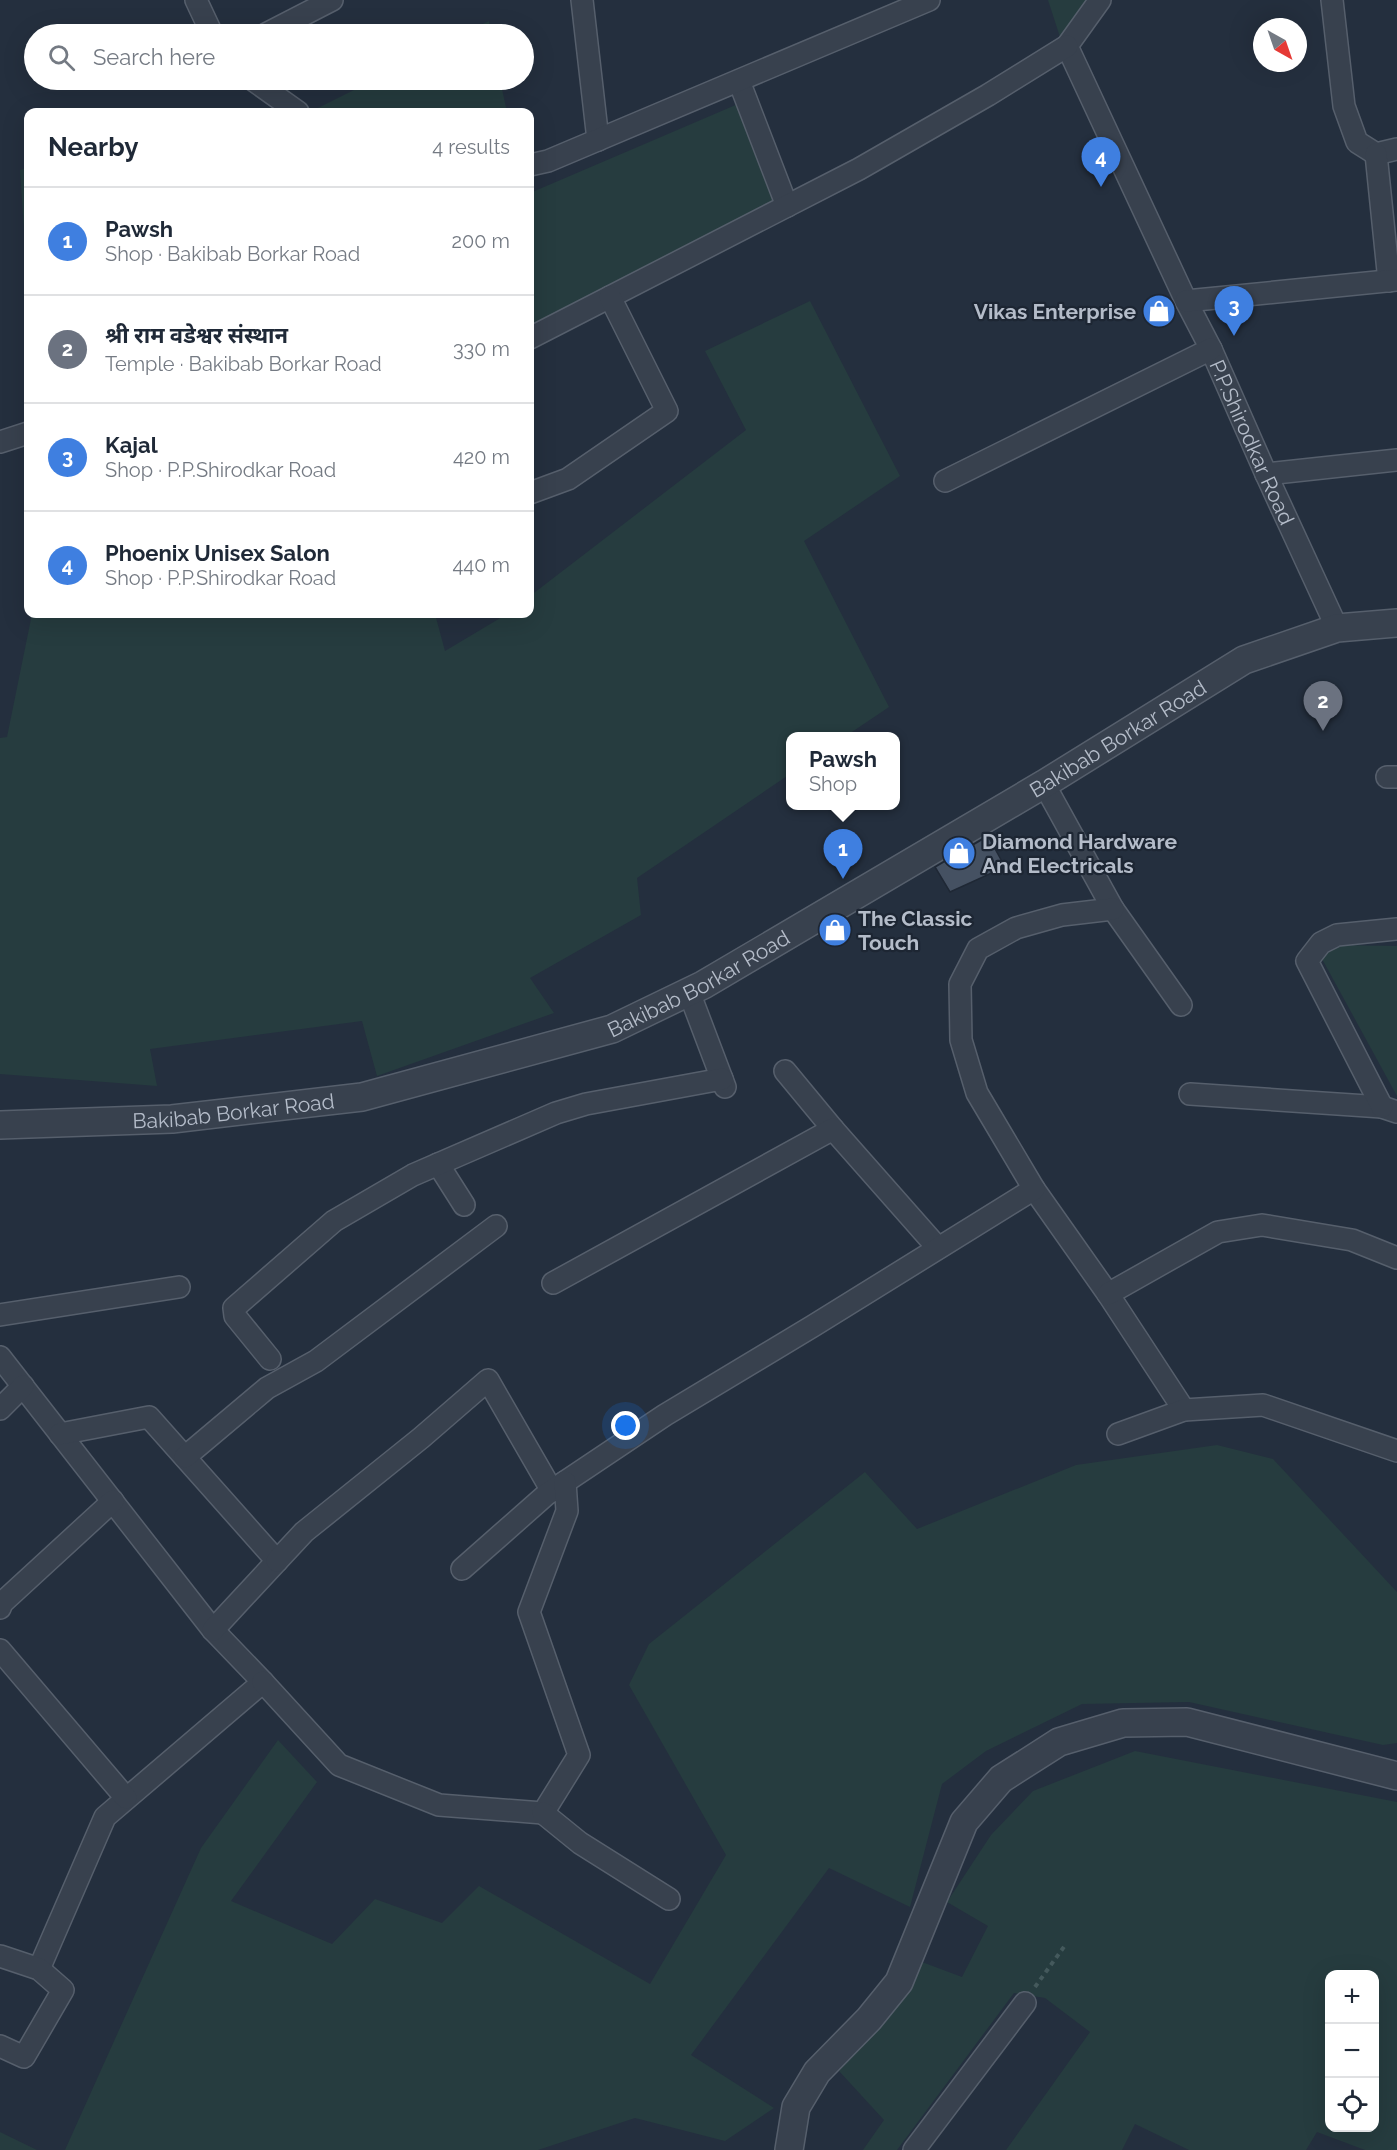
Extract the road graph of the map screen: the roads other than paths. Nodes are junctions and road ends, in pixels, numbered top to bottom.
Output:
1 (196, 0) edge
2 (332, 0) edge
3 (582, 0) edge
4 (929, 0) edge
5 (1100, 0) edge
6 (1332, 0) edge
7 (207, 24) edge
8 (285, 24) edge
9 (1067, 46) junction
10 (740, 81) junction
11 (267, 90) edge
12 (292, 108) edge
13 (598, 140) junction
14 (1397, 149) edge
15 (1376, 154) junction
16 (534, 164) edge
17 (787, 206) junction
18 (1393, 281) edge
19 (610, 297) junction
20 (1185, 301) junction
21 (534, 336) edge
22 (1211, 349) junction
23 (24, 434) edge
24 (0, 442) edge
25 (1397, 460) edge
26 (1266, 474) junction
27 (945, 481) dead end
28 (534, 492) edge
29 (1397, 623) edge
30 (1337, 628) junction
31 (1044, 784) junction
32 (1113, 909) junction
33 (1397, 929) edge
34 (689, 992) junction
35 (1181, 1005) dead end
36 (785, 1071) dead end
37 (1190, 1094) dead end
38 (1389, 1109) edge
39 (0, 1125) edge
40 (833, 1129) junction
41 (438, 1164) junction
42 (1034, 1189) junction
43 (464, 1205) dead end
44 (496, 1226) dead end
45 (938, 1248) junction
46 (1397, 1258) edge
47 (554, 1283) dead end
48 (179, 1287) dead end
49 (1108, 1294) junction
50 (0, 1315) edge
51 (0, 1357) edge
52 (270, 1359) dead end
53 (23, 1386) junction
54 (0, 1409) edge
55 (1184, 1410) junction
56 (60, 1434) junction
57 (1118, 1434) dead end
58 (1397, 1451) edge
59 (184, 1458) junction
60 (558, 1486) junction
61 (113, 1501) junction
62 (277, 1561) junction
63 (462, 1569) dead end
64 (0, 1608) edge
65 (213, 1630) junction
66 (0, 1650) edge
67 (263, 1682) junction
68 (1397, 1776) edge
69 (126, 1798) junction
70 (543, 1812) junction
71 (669, 1899) dead end
72 (0, 1956) edge
73 (39, 1969) junction
74 (1025, 2003) road end
75 (0, 2046) edge
76 (789, 2150) edge
77 (914, 2150) edge

1 - 7 street
2 - 8 street
3 - 13 street
4 - 10 street
5 - 9 street
6 - 15 street
9 - 17 street
9 - 20 street, P.P.Shirodkar Road
10 - 13 street
10 - 17 street
11 - 12 street
13 - 16 street
14 - 15 street
15 - 18 street
17 - 19 street
18 - 20 street
19 - 21 street
19 - 28 street
20 - 22 street, P.P.Shirodkar Road
22 - 26 street, P.P.Shirodkar Road
22 - 27 street
23 - 24 street
25 - 26 street
26 - 30 street, P.P.Shirodkar Road
29 - 30 street, Bakibab Borkar Road
30 - 31 street, Bakibab Borkar Road
31 - 32 street
31 - 34 street, Bakibab Borkar Road
32 - 35 street
32 - 42 street
33 - 38 street
34 - 39 street, Bakibab Borkar Road
34 - 41 street
36 - 40 street
37 - 38 street
40 - 45 street
40 - 47 street
41 - 43 street
41 - 52 street
42 - 45 street
42 - 49 street
44 - 59 street
45 - 60 street
46 - 49 street
48 - 50 street
49 - 55 street
51 - 53 street
53 - 54 street
53 - 56 street
55 - 57 street
55 - 58 street
56 - 59 street
56 - 61 street
59 - 62 street
60 - 62 street
60 - 63 street
60 - 70 street
61 - 64 street
61 - 65 street
62 - 65 street
65 - 67 street
66 - 69 street
67 - 69 street
67 - 70 street
68 - 76 street
69 - 73 street
70 - 71 street
72 - 73 street
73 - 75 street
74 - 77 street

